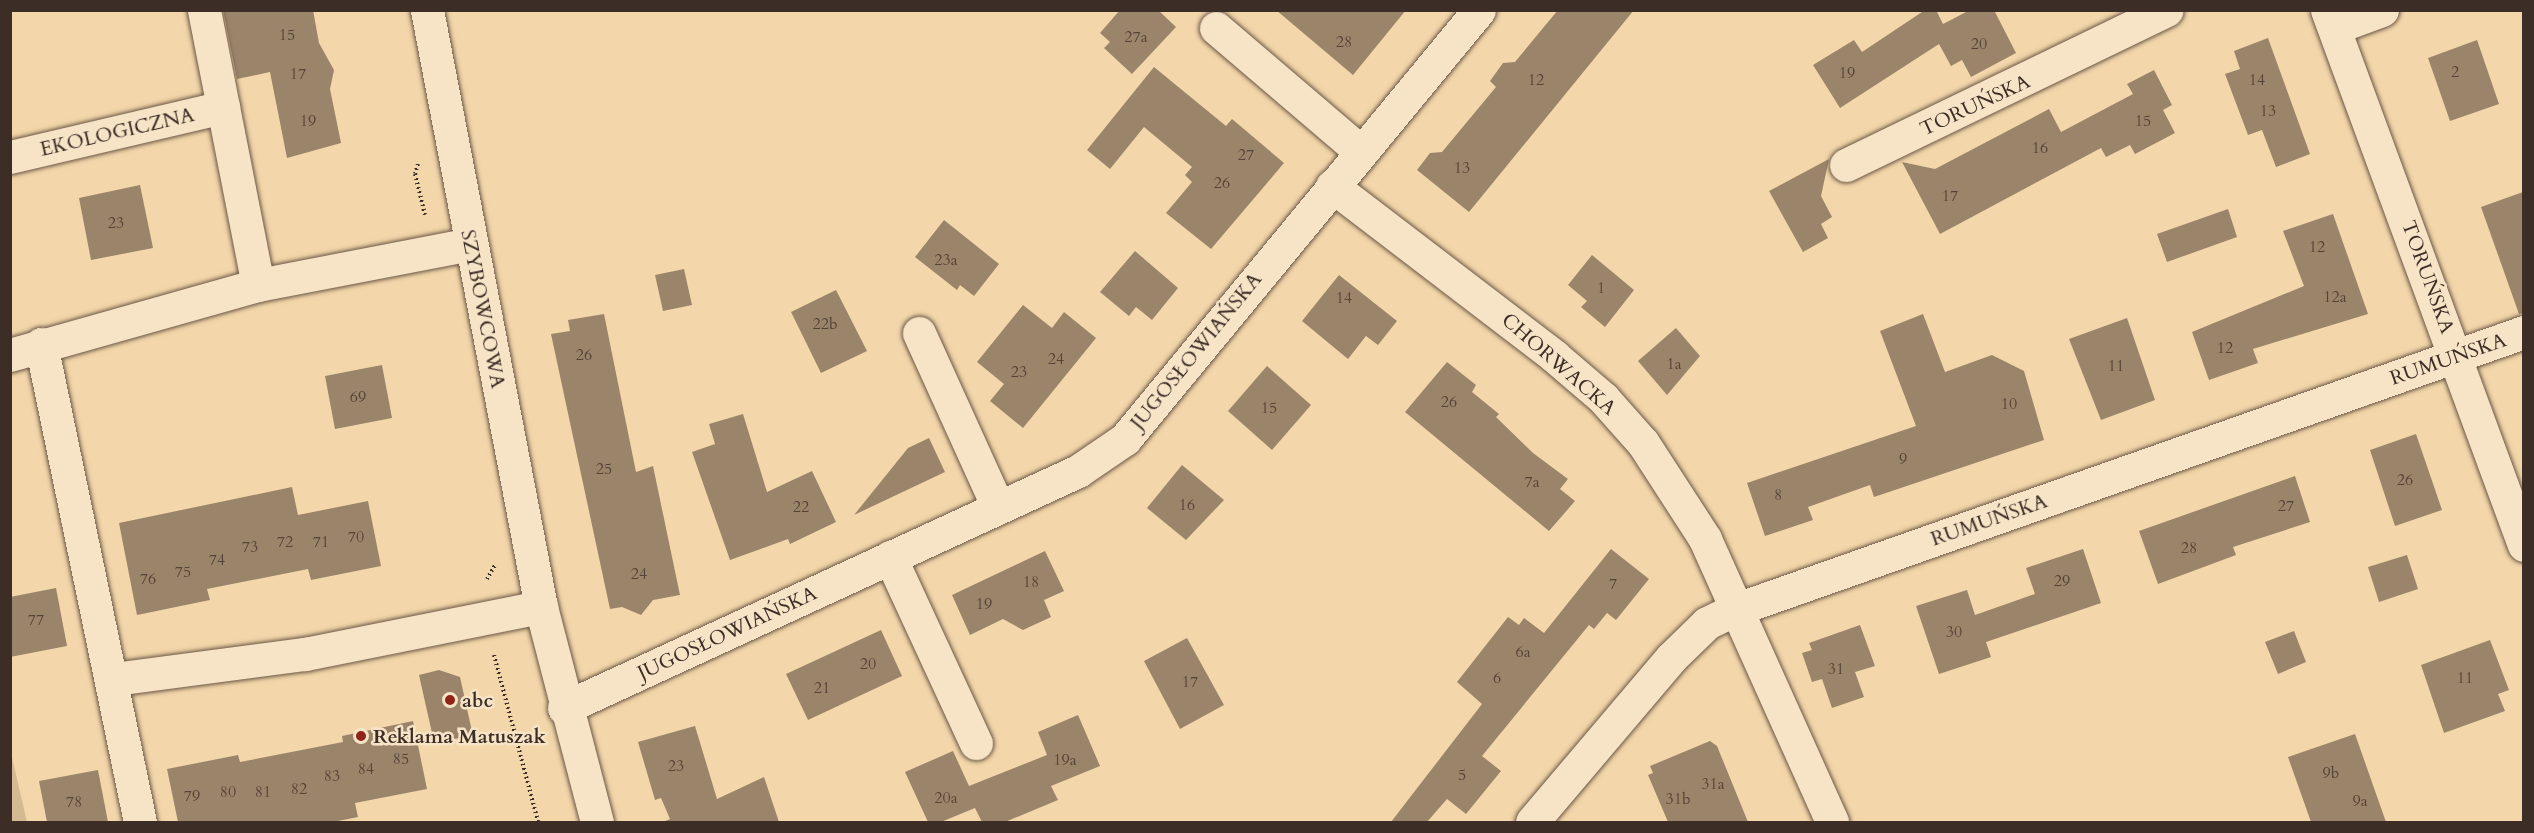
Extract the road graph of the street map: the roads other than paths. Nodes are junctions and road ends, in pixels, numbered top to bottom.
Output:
1 (204, 10) edge
2 (427, 10) edge
3 (1479, 10) edge
4 (2166, 10) edge
5 (2382, 10) edge
6 (2331, 19) edge
7 (1216, 28) dead end
8 (223, 107) junction
9 (1361, 152) junction
10 (10, 157) edge
11 (1846, 165) dead end
12 (1332, 186) junction
13 (470, 244) junction
14 (258, 285) junction
15 (2523, 332) edge
16 (919, 333) dead end
17 (41, 344) junction
18 (10, 355) edge
19 (2456, 356) junction
20 (998, 507) junction
21 (2523, 545) edge
22 (890, 557) junction
23 (541, 607) junction
24 (1734, 610) junction
25 (114, 679) junction
26 (564, 708) junction
27 (976, 743) dead end
28 (140, 822) edge
29 (597, 822) edge
30 (1532, 822) edge
31 (1832, 822) edge

1 - 8 street
2 - 13 street, SZYBOWCOWA
3 - 9 street, JUGOSŁOWIAŃSKA
4 - 11 street, TORUŃSKA
5 - 6 street
6 - 19 street, TORUŃSKA
7 - 9 street
8 - 10 street, EKOLOGICZNA
8 - 14 street
9 - 12 street, JUGOSŁOWIAŃSKA
12 - 20 street, JUGOSŁOWIAŃSKA
12 - 24 street, CHORWACKA
13 - 14 street
13 - 23 street, SZYBOWCOWA
14 - 17 street
15 - 19 street, RUMUŃSKA
16 - 20 street
17 - 18 street
17 - 25 street
19 - 21 street, TORUŃSKA
19 - 24 street, RUMUŃSKA
20 - 22 street, JUGOSŁOWIAŃSKA
22 - 26 street, JUGOSŁOWIAŃSKA
22 - 27 street
23 - 25 street
23 - 26 street, SZYBOWCOWA
24 - 30 street, RUMUŃSKA
24 - 31 street, CHORWACKA
25 - 28 street
26 - 29 street, SZYBOWCOWA

